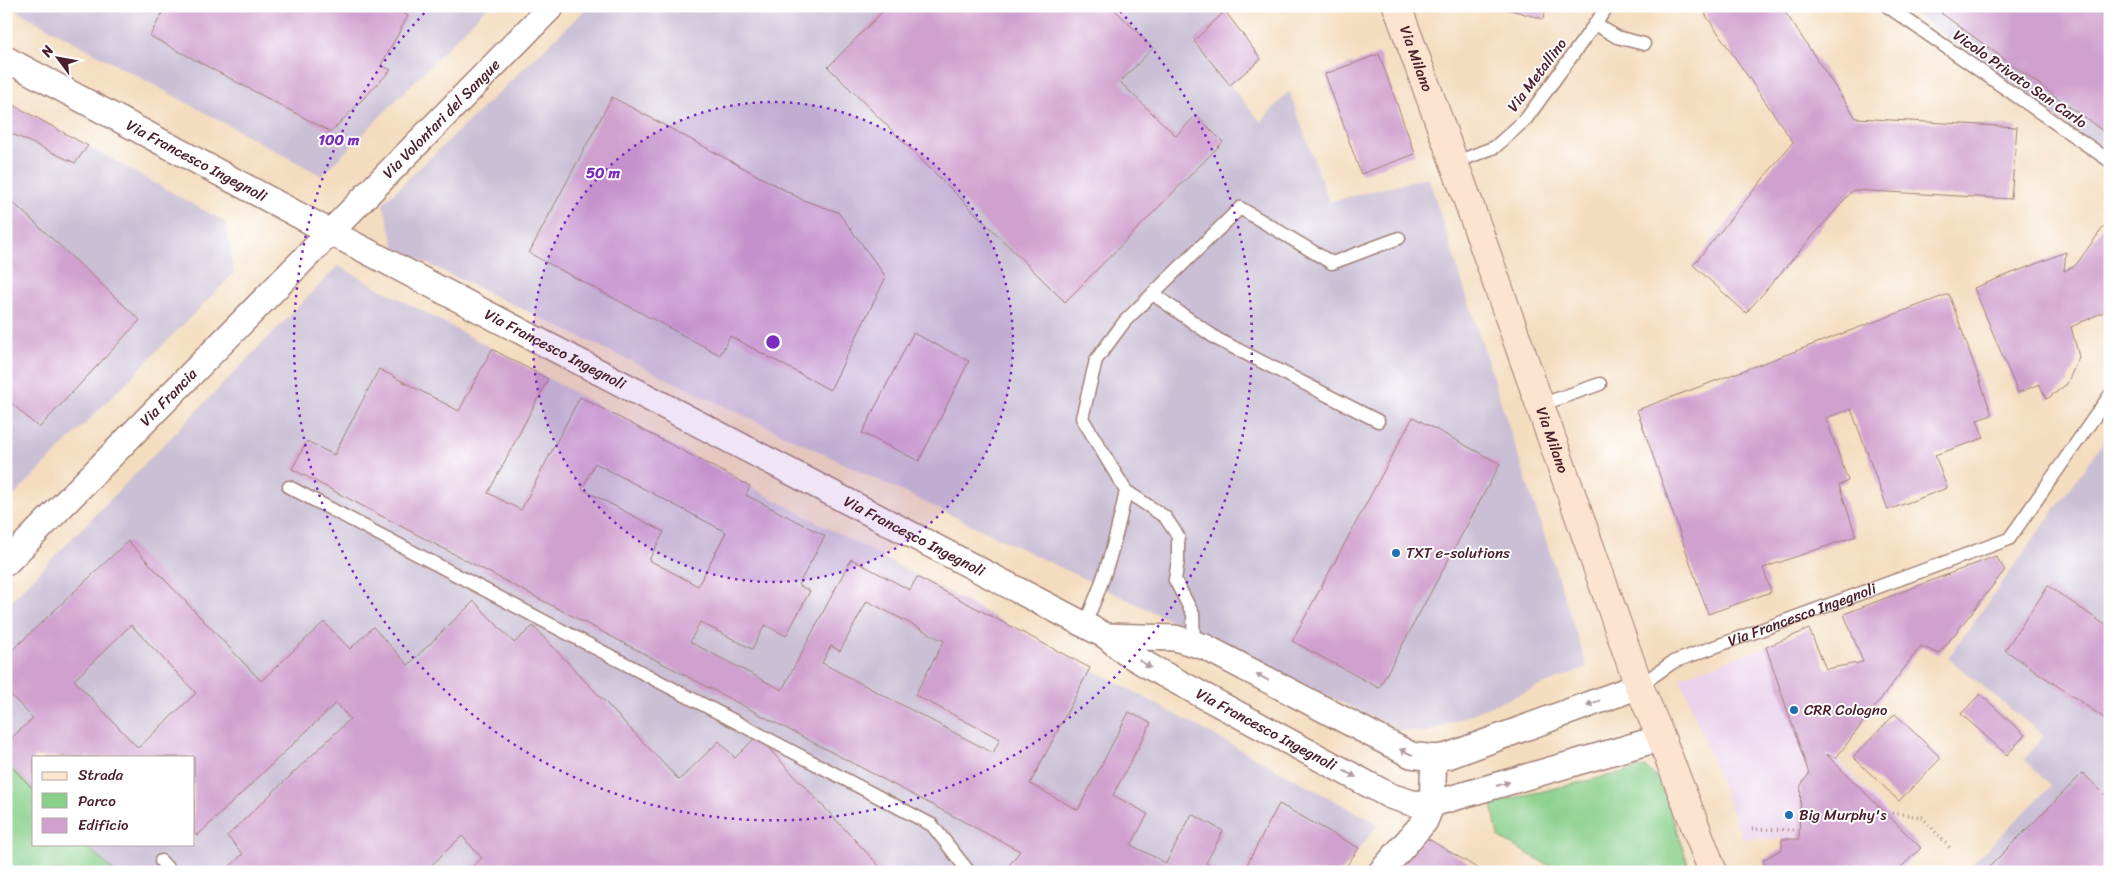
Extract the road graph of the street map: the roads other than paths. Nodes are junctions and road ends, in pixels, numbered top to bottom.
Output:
1 (552, 6) edge
2 (1397, 6) edge
3 (1608, 6) edge
4 (1887, 6) edge
5 (1595, 24) junction
6 (1644, 44) dead end
7 (6, 59) edge
8 (2110, 161) edge
9 (1454, 163) junction
10 (332, 233) junction
11 (1398, 238) dead end
12 (1153, 294) junction
13 (1600, 384) dead end
14 (2110, 395) edge
15 (1540, 405) junction
16 (1378, 420) dead end
17 (289, 487) dead end
18 (1126, 491) junction
19 (6, 563) edge
20 (1084, 625) junction
21 (1106, 636) junction
22 (1194, 644) junction
23 (1639, 686) junction
24 (1662, 738) junction
25 (1434, 758) junction
26 (1432, 804) junction
27 (161, 861) dead end
28 (171, 872) edge
29 (970, 872) edge
30 (1381, 872) edge
31 (1713, 872) edge

1 - 10 street, Via Volontari del Sangue
2 - 9 main road, Via Milano
3 - 5 lane, Via Metallino
4 - 8 lane, Vicolo Privato San Carlo
5 - 6 lane
5 - 9 lane, Via Metallino
7 - 10 street, Via Francesco Ingegnoli
9 - 15 main road, Via Milano
10 - 19 street, Via Francia
10 - 20 street, Via Francesco Ingegnoli
11 - 12 lane
12 - 16 lane
12 - 18 lane
13 - 15 lane
14 - 23 lane, Via Francesco Ingegnoli
15 - 23 main road, Via Milano
17 - 29 lane
18 - 20 lane
18 - 22 lane
20 - 21 street, Via Francesco Ingegnoli
21 - 22 street, Via Francesco Ingegnoli
21 -> 26 street, Via Francesco Ingegnoli
25 -> 22 street, Via Francesco Ingegnoli
23 - 24 main road, Via Milano
23 -> 25 street, Via Francesco Ingegnoli
26 -> 24 street, Via Francesco Ingegnoli
24 - 31 main road, Via Milano
25 - 26 street
26 - 30 street
27 - 28 lane

